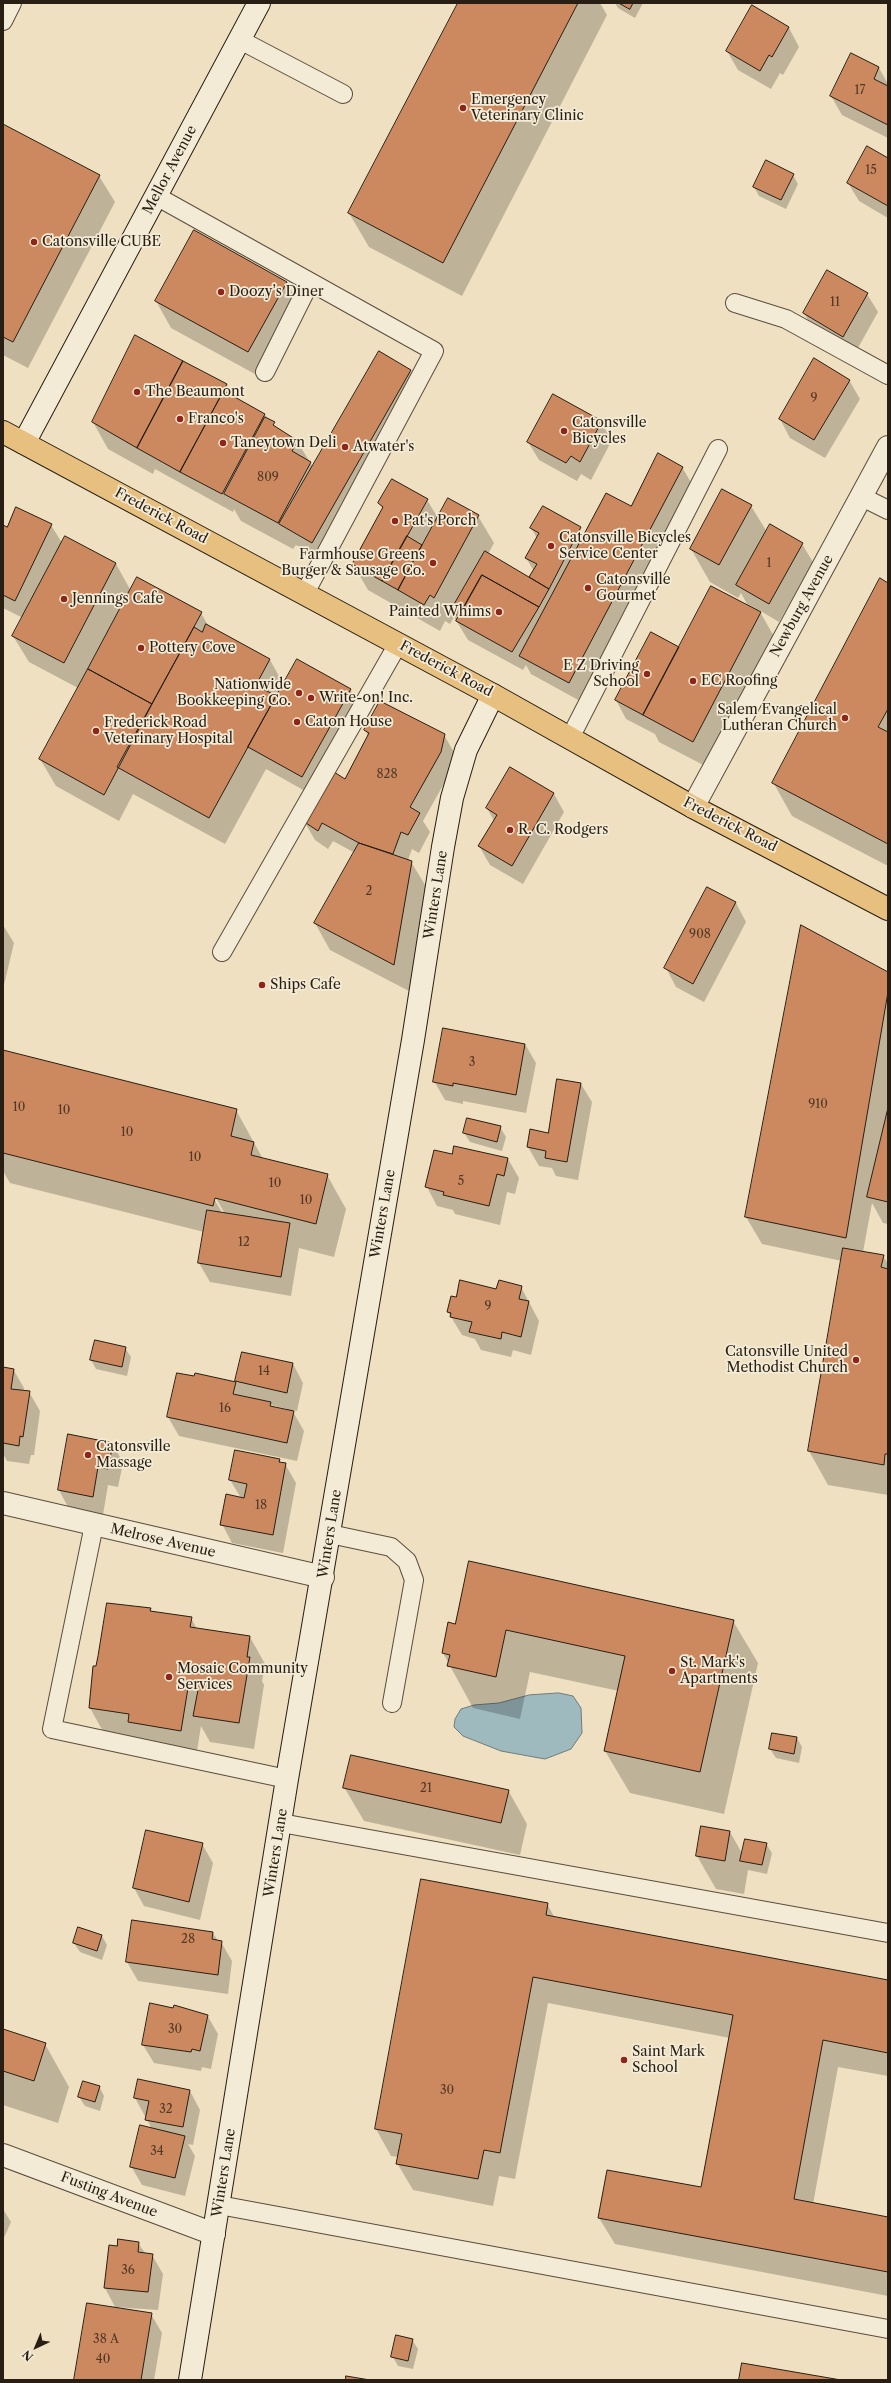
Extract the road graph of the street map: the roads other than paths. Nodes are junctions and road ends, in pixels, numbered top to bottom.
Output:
1 (12, 3) edge
2 (259, 3) edge
3 (3, 21) edge
4 (240, 40) junction
5 (344, 94) dead end
6 (156, 196) junction
7 (310, 282) junction
8 (735, 303) dead end
9 (265, 372) dead end
10 (888, 375) edge
11 (3, 432) edge
12 (24, 443) junction
13 (888, 447) edge
14 (718, 449) dead end
15 (862, 496) junction
16 (888, 510) edge
17 (305, 594) junction
18 (398, 644) junction
19 (493, 695) junction
20 (570, 738) junction
21 (693, 807) junction
22 (888, 909) edge
23 (222, 952) dead end
24 (3, 1503) edge
25 (94, 1525) junction
26 (330, 1534) junction
27 (323, 1577) junction
28 (392, 1703) dead end
29 (288, 1779) junction
30 (281, 1823) junction
31 (888, 1933) edge
32 (3, 2155) edge
33 (219, 2205) junction
34 (214, 2234) junction
35 (888, 2330) edge
36 (190, 2380) edge

1 - 3 lane
2 - 4 street, Mellor Avenue
4 - 5 lane
4 - 6 street, Mellor Avenue
6 - 7 lane
6 - 12 street, Mellor Avenue
7 - 9 lane
7 - 17 lane
8 - 10 lane
11 - 12 main road, Frederick Road
12 - 17 main road, Frederick Road
13 - 15 street, Newburg Avenue
14 - 20 lane
15 - 16 lane
15 - 21 street, Newburg Avenue
17 - 18 main road, Frederick Road
18 - 19 main road, Frederick Road
18 - 23 lane
19 - 20 main road, Frederick Road
19 - 26 street, Winters Lane
20 - 21 main road, Frederick Road
21 - 22 main road, Frederick Road
24 - 25 street, Melrose Avenue
25 - 27 street, Melrose Avenue
25 - 29 lane
26 - 27 street, Winters Lane
26 - 28 lane
27 - 29 street, Winters Lane
29 - 30 street, Winters Lane
30 - 31 lane
30 - 33 street, Winters Lane
32 - 34 street, Fusting Avenue
33 - 34 street, Winters Lane
33 - 35 lane
34 - 36 street, Winters Lane

